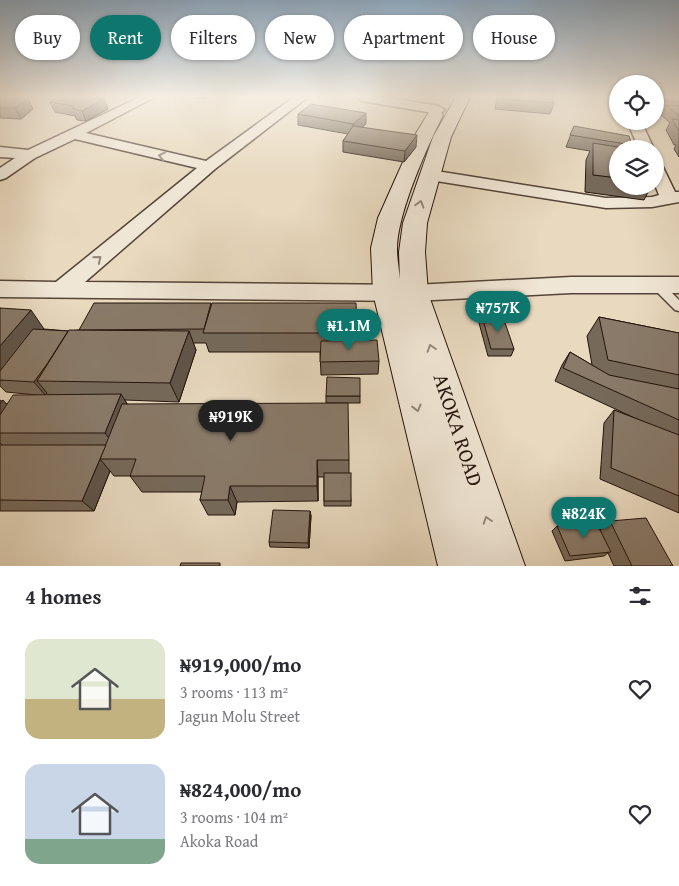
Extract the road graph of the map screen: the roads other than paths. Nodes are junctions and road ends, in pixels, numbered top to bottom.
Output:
1 (95, 123) edge
2 (267, 123) edge
3 (430, 123) edge
4 (449, 123) edge
5 (73, 134) junction
6 (0, 152) edge
7 (30, 155) junction
8 (210, 166) junction
9 (430, 175) junction
10 (0, 176) edge
11 (664, 181) edge
12 (674, 198) edge
13 (669, 285) edge
14 (0, 290) edge
15 (61, 290) junction
16 (400, 293) junction
17 (679, 307) edge
18 (461, 566) edge
19 (502, 566) edge

1 - 5 street
2 - 8 street
3 - 16 main road
4 - 9 main road
5 - 7 street
8 -> 5 street
6 - 7 street
7 - 10 street
15 -> 8 street
9 - 12 street
16 -> 9 main road
11 - 12 street
13 - 16 street
13 - 17 lane
14 - 15 street
15 - 16 street
16 -> 18 main road
19 -> 16 main road, AKOKA ROAD

